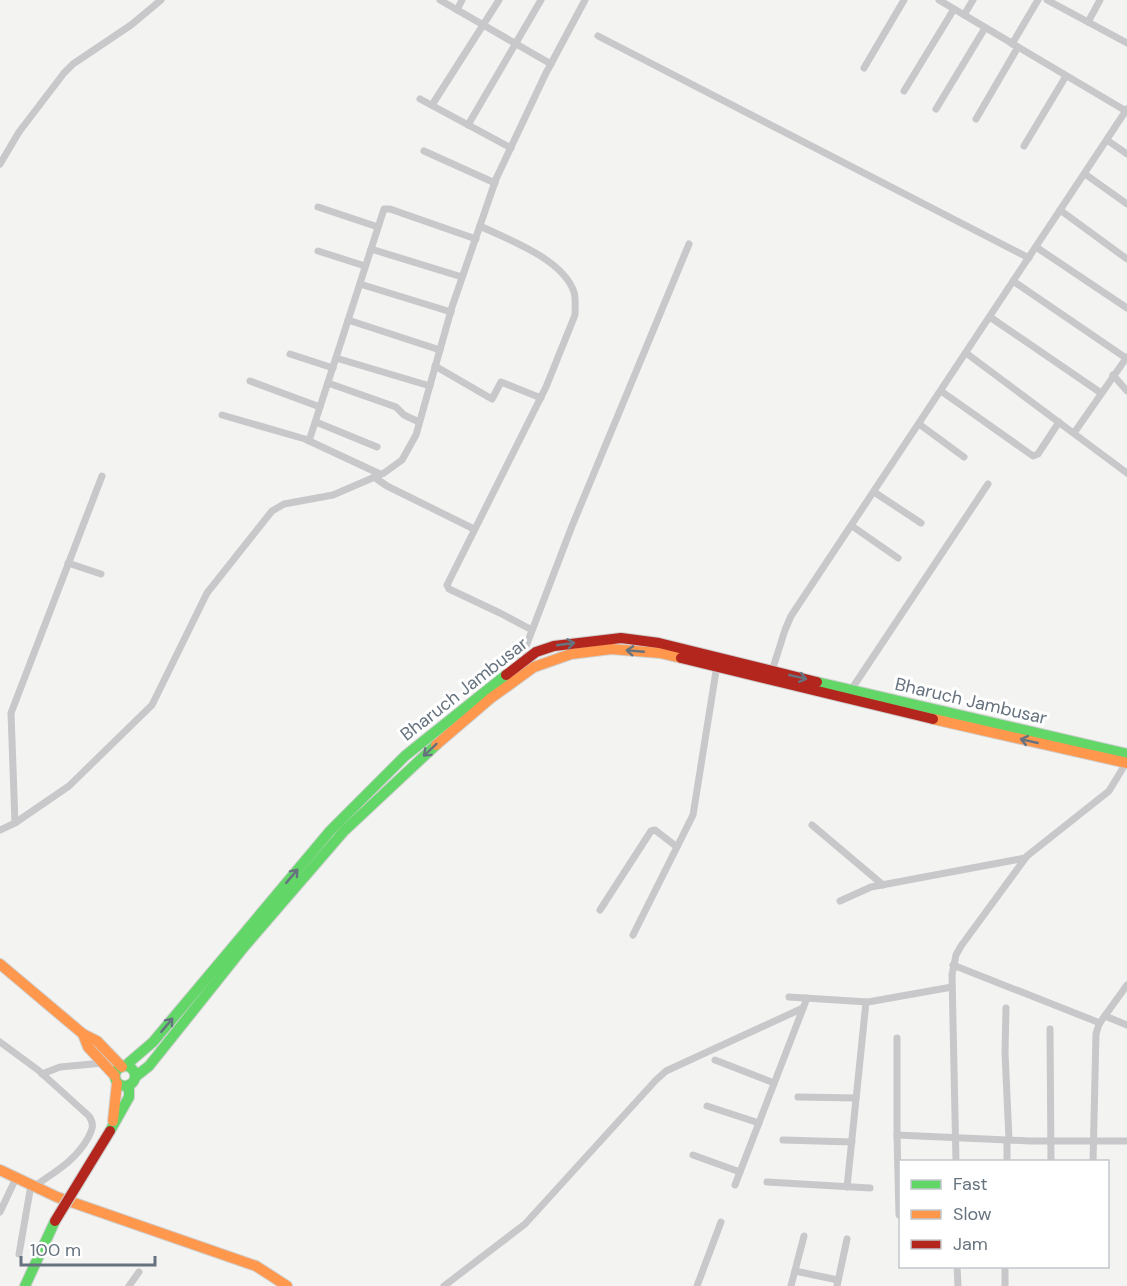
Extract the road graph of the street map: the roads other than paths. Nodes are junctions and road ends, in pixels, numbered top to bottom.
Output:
1 (161, 0) edge
2 (440, 0) edge
3 (462, 0) edge
4 (499, 0) edge
5 (540, 0) edge
6 (585, 0) edge
7 (904, 0) edge
8 (939, 0) edge
9 (973, 0) edge
10 (1038, 0) edge
11 (1047, 0) edge
12 (1100, 0) edge
13 (954, 9) junction
14 (457, 10) junction
15 (964, 15) junction
16 (1088, 22) junction
17 (483, 25) junction
18 (986, 28) junction
19 (598, 36) dead end
20 (1125, 39) edge
21 (515, 43) junction
22 (1015, 46) junction
23 (551, 64) junction
24 (864, 68) dead end
25 (1066, 76) junction
26 (904, 91) dead end
27 (420, 99) dead end
28 (432, 105) junction
29 (936, 109) dead end
30 (1126, 110) edge
31 (976, 119) dead end
32 (468, 124) junction
33 (1107, 140) junction
34 (1024, 146) dead end
35 (511, 148) junction
36 (424, 151) dead end
37 (1127, 154) edge
38 (0, 164) edge
39 (1085, 174) junction
40 (495, 183) junction
41 (1127, 204) edge
42 (318, 207) dead end
43 (1060, 210) junction
44 (480, 226) junction
45 (378, 227) junction
46 (476, 239) junction
47 (689, 244) dead end
48 (1036, 247) junction
49 (371, 249) junction
50 (318, 251) dead end
51 (1029, 258) junction
52 (1127, 259) edge
53 (365, 267) junction
54 (462, 277) junction
55 (1013, 281) junction
56 (360, 284) junction
57 (1127, 308) edge
58 (451, 312) junction
59 (990, 317) junction
60 (348, 320) junction
61 (440, 350) junction
62 (966, 353) junction
63 (290, 354) dead end
64 (1127, 357) edge
65 (336, 358) junction
66 (435, 366) junction
67 (333, 368) junction
68 (1113, 375) junction
69 (250, 381) dead end
70 (328, 383) junction
71 (430, 386) junction
72 (941, 391) junction
73 (1127, 391) edge
74 (1101, 393) junction
75 (541, 398) junction
76 (320, 407) junction
77 (222, 415) dead end
78 (316, 422) junction
79 (419, 422) junction
80 (1059, 422) junction
81 (919, 424) junction
82 (1074, 433) junction
83 (309, 441) junction
84 (377, 447) dead end
85 (964, 456) dead end
86 (1127, 473) edge
87 (102, 476) dead end
88 (377, 476) junction
89 (988, 484) dead end
90 (874, 492) junction
91 (921, 523) dead end
92 (852, 526) junction
93 (474, 530) junction
94 (898, 558) dead end
95 (68, 563) junction
96 (101, 574) dead end
97 (532, 630) junction
98 (536, 652) junction
99 (717, 662) junction
100 (519, 664) junction
101 (539, 666) junction
102 (771, 676) junction
103 (851, 690) junction
104 (985, 726) junction
105 (1127, 760) edge
106 (15, 819) junction
107 (812, 825) dead end
108 (0, 830) edge
109 (677, 847) junction
110 (1025, 858) junction
111 (882, 885) junction
112 (840, 901) dead end
113 (600, 909) dead end
114 (633, 935) dead end
115 (0, 964) edge
116 (953, 965) junction
117 (1127, 985) edge
118 (952, 987) junction
119 (789, 997) dead end
120 (807, 998) junction
121 (866, 1002) junction
122 (804, 1008) junction
123 (1006, 1008) dead end
124 (1102, 1020) junction
125 (1127, 1025) edge
126 (1050, 1029) dead end
127 (83, 1034) junction
128 (897, 1038) dead end
129 (0, 1042) edge
130 (715, 1060) dead end
131 (103, 1063) junction
132 (124, 1066) junction
133 (42, 1074) junction
134 (116, 1079) junction
135 (132, 1081) junction
136 (774, 1083) junction
137 (798, 1097) dead end
138 (856, 1098) junction
139 (707, 1106) dead end
140 (759, 1123) junction
141 (111, 1128) junction
142 (897, 1135) junction
143 (956, 1138) junction
144 (783, 1140) dead end
145 (1008, 1140) junction
146 (1051, 1141) junction
147 (1094, 1141) junction
148 (1127, 1141) edge
149 (852, 1142) junction
150 (693, 1155) dead end
151 (956, 1160) edge
152 (1007, 1160) edge
153 (1051, 1160) edge
154 (1093, 1160) edge
155 (0, 1170) edge
156 (740, 1172) junction
157 (16, 1178) junction
158 (767, 1182) dead end
159 (735, 1185) dead end
160 (33, 1186) junction
161 (847, 1187) junction
162 (870, 1188) dead end
163 (0, 1212) edge
164 (899, 1215) edge
165 (722, 1222) dead end
166 (804, 1236) dead end
167 (847, 1239) dead end
168 (19, 1254) dead end
169 (957, 1268) edge
170 (1005, 1268) edge
171 (795, 1270) junction
172 (139, 1272) dead end
173 (838, 1283) edge
174 (25, 1286) edge
175 (129, 1286) edge
176 (287, 1286) edge
177 (444, 1286) edge
178 (697, 1286) edge
179 (791, 1286) edge
180 (958, 1286) edge
181 (1005, 1286) edge

1 - 38 street
2 - 14 street
3 - 14 street
4 - 17 street
5 - 21 street
6 - 23 street
7 - 24 street
8 - 13 street
9 - 15 street
10 - 22 street
11 - 16 street
12 - 16 street
13 - 15 street
13 - 26 street
14 - 17 street
15 - 18 street
16 - 20 street
17 - 21 street
17 - 28 street
18 - 22 street
18 - 29 street
19 - 51 street
21 - 23 street
21 - 32 street
22 - 25 street
22 - 31 street
23 - 35 street
25 - 30 street
25 - 34 street
27 - 28 street
28 - 32 street
30 - 33 street
32 - 35 street
33 - 37 street
33 - 39 street
35 - 40 street
36 - 40 street
39 - 41 street
39 - 43 street
40 - 44 street
42 - 45 street
43 - 48 street
43 - 52 street
44 - 46 street
44 - 75 street
45 - 46 street
45 - 49 street
46 - 54 street
47 - 97 street
48 - 51 street
48 - 57 street
49 - 53 street
49 - 54 street
50 - 53 street
51 - 55 street
53 - 56 street
54 - 58 street
55 - 59 street
55 - 64 street
56 - 58 street
56 - 60 street
58 - 61 street
59 - 62 street
59 - 74 street
60 - 61 street
60 - 65 street
61 - 66 street
62 - 72 street
62 - 80 street
63 - 67 street
64 - 68 street
65 - 67 street
65 - 71 street
66 - 71 street
66 - 75 street
67 - 70 street
68 - 73 street
68 - 74 street
69 - 76 street
70 - 76 street
70 - 79 street
71 - 79 street
72 - 80 street
72 - 81 street
74 - 82 street
75 - 93 street
76 - 78 street
77 - 83 street
78 - 83 street
78 - 84 street
79 - 88 street
80 - 82 street
81 - 85 street
81 - 90 street
82 - 86 street
83 - 88 street
87 - 95 street
88 - 93 street
88 - 106 street
89 - 103 street
90 - 91 street
90 - 92 street
92 - 94 street
92 - 102 street
93 - 97 street
95 - 96 street
95 - 106 street
97 - 100 street
98 -> 99 main road, Bharuch Jambusar
98 - 100 main road, Bharuch Jambusar
98 - 101 main road
99 -> 101 main road, Bharuch Jambusar
99 - 102 main road, Bharuch Jambusar
99 - 109 street
132 -> 100 main road, Bharuch Jambusar
101 -> 135 main road, Bharuch Jambusar
102 -> 103 main road, Bharuch Jambusar
102 - 104 main road, Bharuch Jambusar
103 - 104 main road, Bharuch Jambusar
104 - 105 main road, Bharuch Jambusar
105 - 110 street
106 - 108 street
107 - 111 street
109 - 113 street
109 - 114 street
110 - 111 street
110 - 116 street
111 - 112 street
115 - 127 main road
116 - 118 street
116 - 124 street
117 - 124 street
118 - 121 street
118 - 143 street
119 - 120 street
120 - 121 street
120 - 122 street
121 - 138 street
122 - 136 street
122 - 177 street
123 - 145 street
124 - 125 street
124 - 147 street
126 - 146 street
127 - 131 main road
127 - 132 main road
128 - 142 street
129 - 133 street
130 - 136 street
131 - 133 street
131 - 134 main road
132 - 134 main road
132 - 135 main road
133 - 160 street
134 - 135 main road
134 - 141 main road, Bharuch Jambusar
135 - 141 main road, Bharuch Jambusar
136 - 140 street
137 - 138 street
138 - 149 street
139 - 140 street
140 - 156 street
141 - 174 main road, Bharuch Jambusar, bridge
142 - 143 street
142 - 164 street
143 - 145 street
143 - 151 street
144 - 149 street
145 - 146 street
145 - 152 street
146 - 147 street
146 - 153 street
147 - 148 street
147 - 154 street
149 - 161 street
150 - 156 street
155 - 157 main road
156 - 159 street
157 - 160 main road
157 - 163 street
158 - 161 street
160 - 168 street
160 - 176 main road
161 - 162 street
165 - 178 street
166 - 171 street
167 - 173 street
169 - 180 street
170 - 181 street
171 - 173 street
171 - 179 street
172 - 175 street

